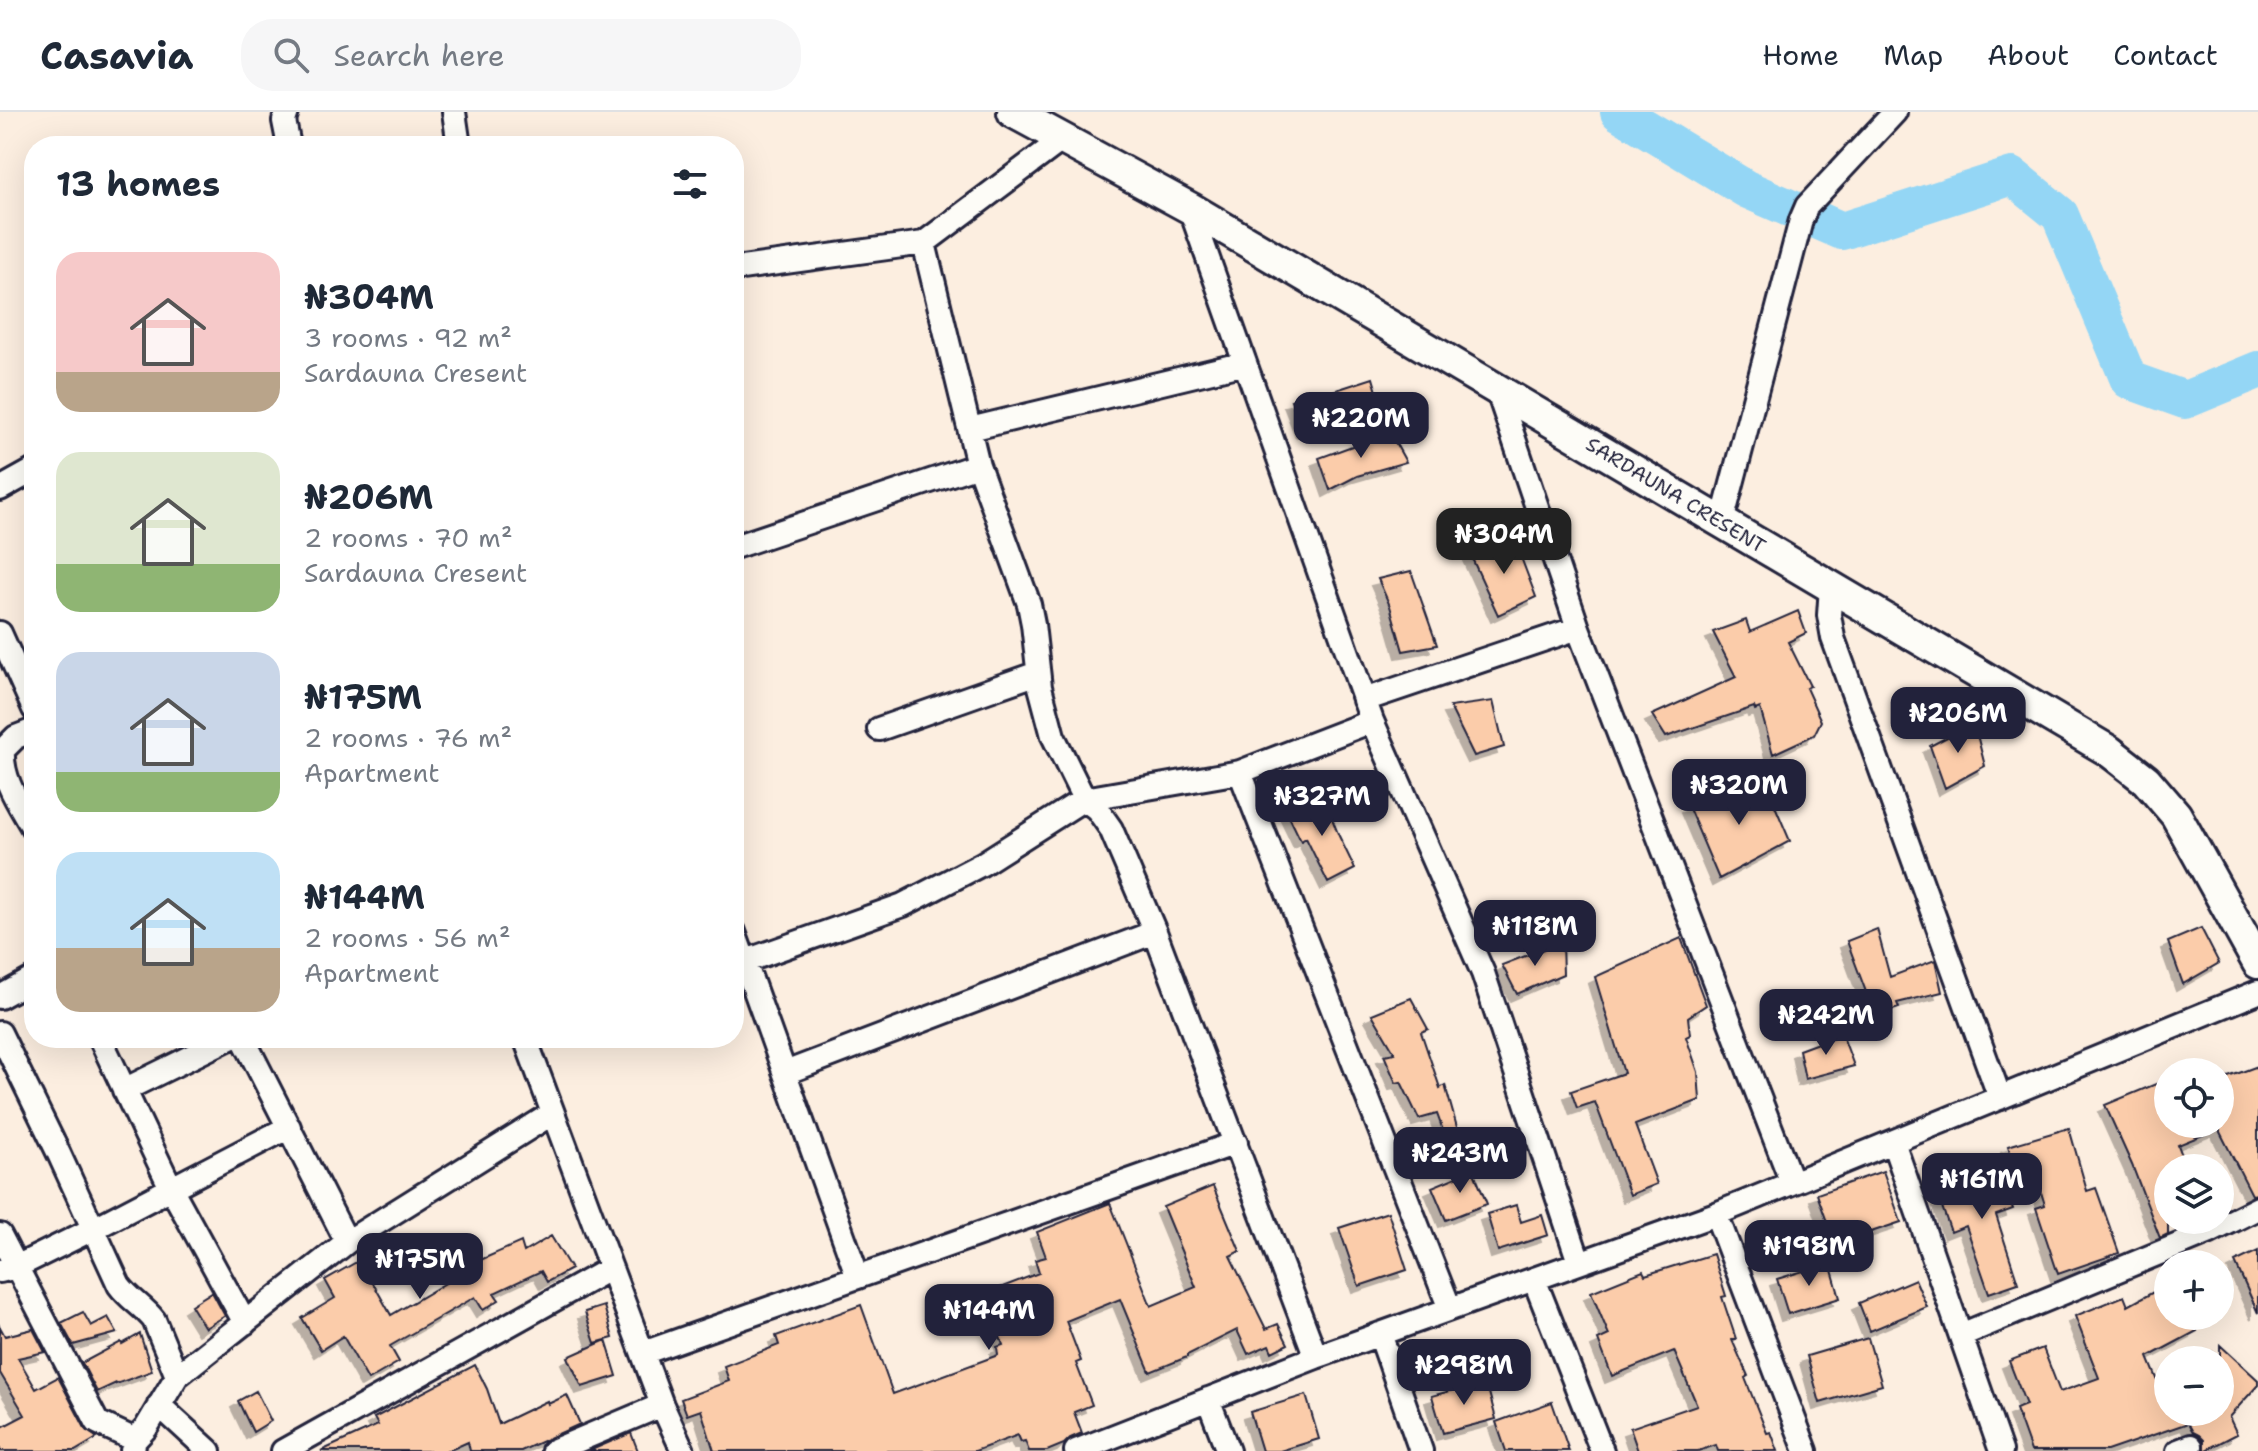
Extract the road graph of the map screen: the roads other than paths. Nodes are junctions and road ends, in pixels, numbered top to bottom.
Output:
1 (287, 112) edge
2 (454, 112) edge
3 (1013, 112) edge
4 (1895, 112) edge
5 (287, 136) edge
6 (458, 136) edge
7 (1064, 138) junction
8 (1190, 208) junction
9 (924, 243) junction
10 (744, 268) edge
11 (1245, 363) junction
12 (1497, 389) junction
13 (970, 429) junction
14 (978, 465) junction
15 (24, 476) edge
16 (0, 489) edge
17 (1722, 522) junction
18 (744, 544) edge
19 (1831, 587) junction
20 (1578, 628) junction
21 (0, 633) edge
22 (1038, 673) junction
23 (24, 687) edge
24 (1368, 710) junction
25 (879, 729) dead end
26 (24, 734) edge
27 (1240, 772) junction
28 (1084, 799) junction
29 (24, 810) edge
30 (1155, 932) junction
31 (744, 956) edge
32 (746, 961) junction
33 (2258, 963) edge
34 (24, 984) edge
35 (2258, 992) edge
36 (0, 997) edge
37 (0, 1033) edge
38 (105, 1048) edge
39 (210, 1048) edge
40 (248, 1048) edge
41 (529, 1048) edge
42 (785, 1073) junction
43 (124, 1090) junction
44 (2000, 1098) junction
45 (553, 1113) junction
46 (289, 1127) junction
47 (1893, 1142) junction
48 (1236, 1143) junction
49 (1792, 1183) junction
50 (171, 1188) junction
51 (2258, 1208) edge
52 (1716, 1214) junction
53 (93, 1229) junction
54 (0, 1235) edge
55 (347, 1242) junction
56 (1579, 1262) junction
57 (611, 1268) junction
58 (8, 1269) edge
59 (858, 1277) junction
60 (1534, 1279) junction
61 (1450, 1309) junction
62 (245, 1323) junction
63 (1380, 1334) junction
64 (1961, 1335) junction
65 (643, 1353) junction
66 (1316, 1357) junction
67 (177, 1376) junction
68 (1208, 1399) junction
69 (159, 1405) junction
70 (662, 1405) junction
71 (134, 1446) edge
72 (209, 1451) edge
73 (283, 1451) edge
74 (555, 1451) edge
75 (683, 1451) edge
76 (1076, 1451) edge
77 (1228, 1451) edge
78 (1421, 1451) edge
79 (1602, 1451) edge
80 (1806, 1451) edge
81 (2001, 1451) edge

1 - 5 street
2 - 6 street
3 - 7 street, SARDAUNA CRESENT
4 - 17 street
7 - 8 street, SARDAUNA CRESENT
7 - 9 street
8 - 11 street
8 - 12 street, SARDAUNA CRESENT
9 - 10 street
9 - 13 street
11 - 13 street
11 - 24 street
12 - 17 street, SARDAUNA CRESENT
12 - 20 street
13 - 14 street
14 - 18 street
14 - 22 street
15 - 16 street
17 - 19 street, SARDAUNA CRESENT
19 - 33 street, SARDAUNA CRESENT
19 - 44 street
20 - 24 street
20 - 49 street
21 - 23 street
22 - 25 street
22 - 28 street
24 - 27 street
24 - 56 street
26 - 29 street
27 - 28 street
27 - 61 street
28 - 30 street
28 - 32 street
30 - 42 street
30 - 48 street
31 - 32 street
32 - 42 street
34 - 36 street
35 - 44 street
37 - 53 street
38 - 43 street
39 - 43 street
40 - 46 street
41 - 45 street
42 - 59 street
43 - 50 street
44 - 47 street
45 - 55 street
45 - 57 street
46 - 50 street
46 - 55 street
47 - 49 street
47 - 64 street
48 - 59 street
48 - 66 street
49 - 52 street
50 - 53 street
50 - 62 street
51 - 64 street
52 - 56 street
52 - 80 street
53 - 58 street
53 - 67 street
54 - 58 street
55 - 62 street
56 - 60 street
57 - 65 street
57 - 73 street
58 - 71 street
59 - 65 street
60 - 61 street
60 - 79 street
61 - 63 street
62 - 67 street
63 - 66 street
63 - 78 street
64 - 81 street
65 - 70 street
66 - 68 street
67 - 69 street
68 - 76 street
68 - 77 street
69 - 71 street
69 - 72 street
70 - 74 street
70 - 75 street

